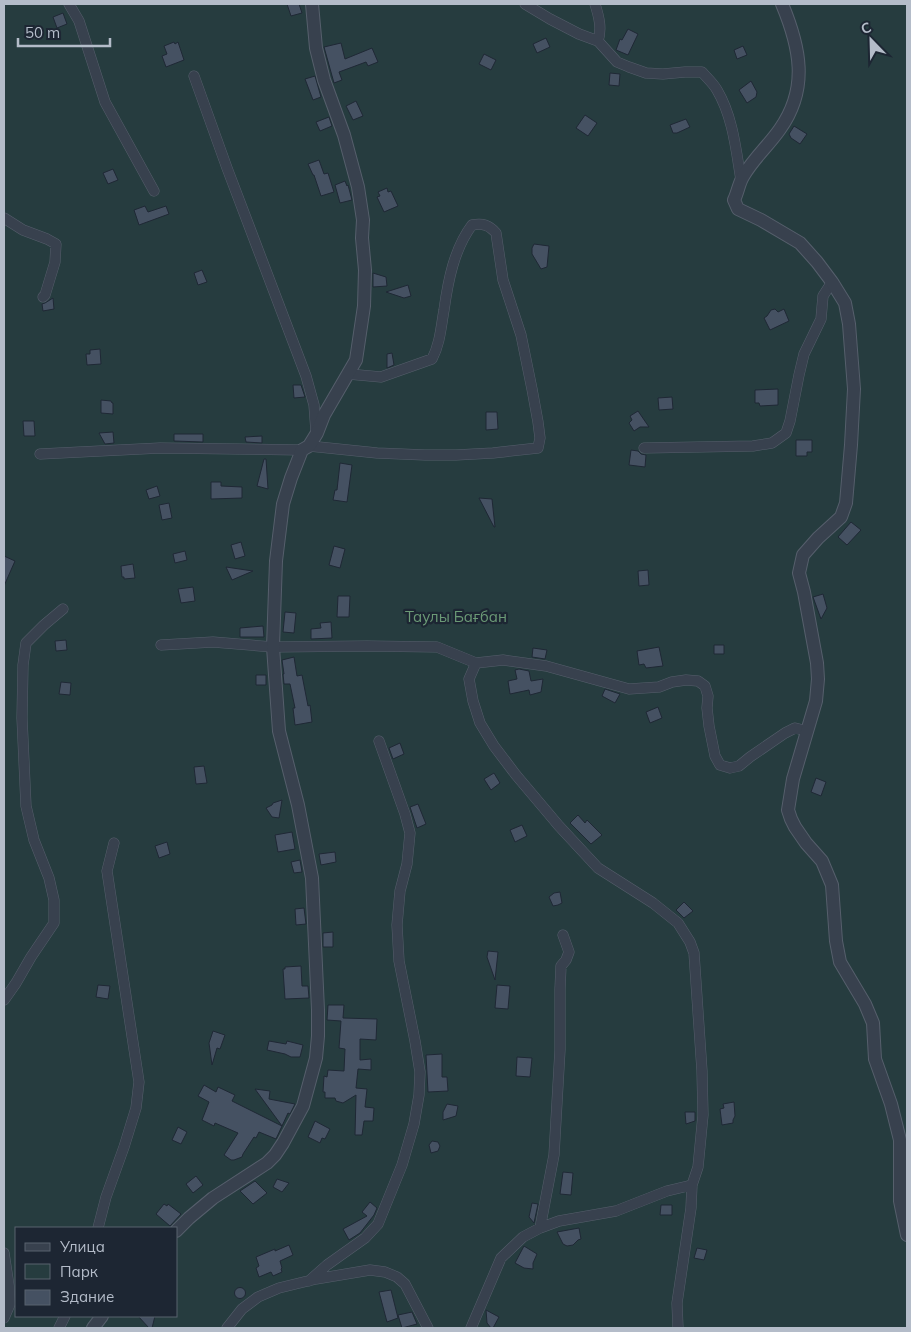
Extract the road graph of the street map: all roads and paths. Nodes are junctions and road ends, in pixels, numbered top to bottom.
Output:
1 (69, 4) edge
2 (312, 4) edge
3 (525, 4) edge
4 (595, 4) edge
5 (782, 4) edge
6 (598, 41) junction
7 (194, 76) dead end
8 (741, 180) junction
9 (154, 191) dead end
10 (4, 218) edge
11 (832, 282) junction
12 (43, 297) dead end
13 (348, 374) junction
14 (316, 433) junction
15 (306, 448) junction
16 (644, 448) dead end
17 (40, 454) dead end
18 (63, 609) dead end
19 (161, 645) dead end
20 (273, 647) junction
21 (476, 663) junction
22 (807, 731) junction
23 (378, 742) dead end
24 (114, 843) dead end
25 (563, 935) dead end
26 (4, 1000) edge
27 (692, 1185) junction
28 (98, 1227) edge
29 (540, 1228) junction
30 (178, 1229) edge
31 (907, 1235) edge
32 (4, 1253) edge
33 (309, 1281) junction
34 (4, 1318) edge
35 (227, 1328) edge
36 (428, 1328) edge
37 (471, 1328) edge
38 (678, 1328) edge

1 - 9 street
2 - 13 street
3 - 6 street
4 - 6 street
5 - 8 street
6 - 8 street
7 - 14 street
8 - 11 street
10 - 12 street
11 - 16 street
11 - 22 street
13 - 14 street
13 - 15 street
14 - 15 street
15 - 17 street
15 - 20 street
18 - 26 street
19 - 20 street
20 - 21 street
20 - 30 street
21 - 22 street
21 - 27 street
22 - 31 street
23 - 33 street
24 - 28 street
25 - 29 street
27 - 29 street
27 - 38 street
29 - 37 street
32 - 34 street
33 - 35 street
33 - 36 street

